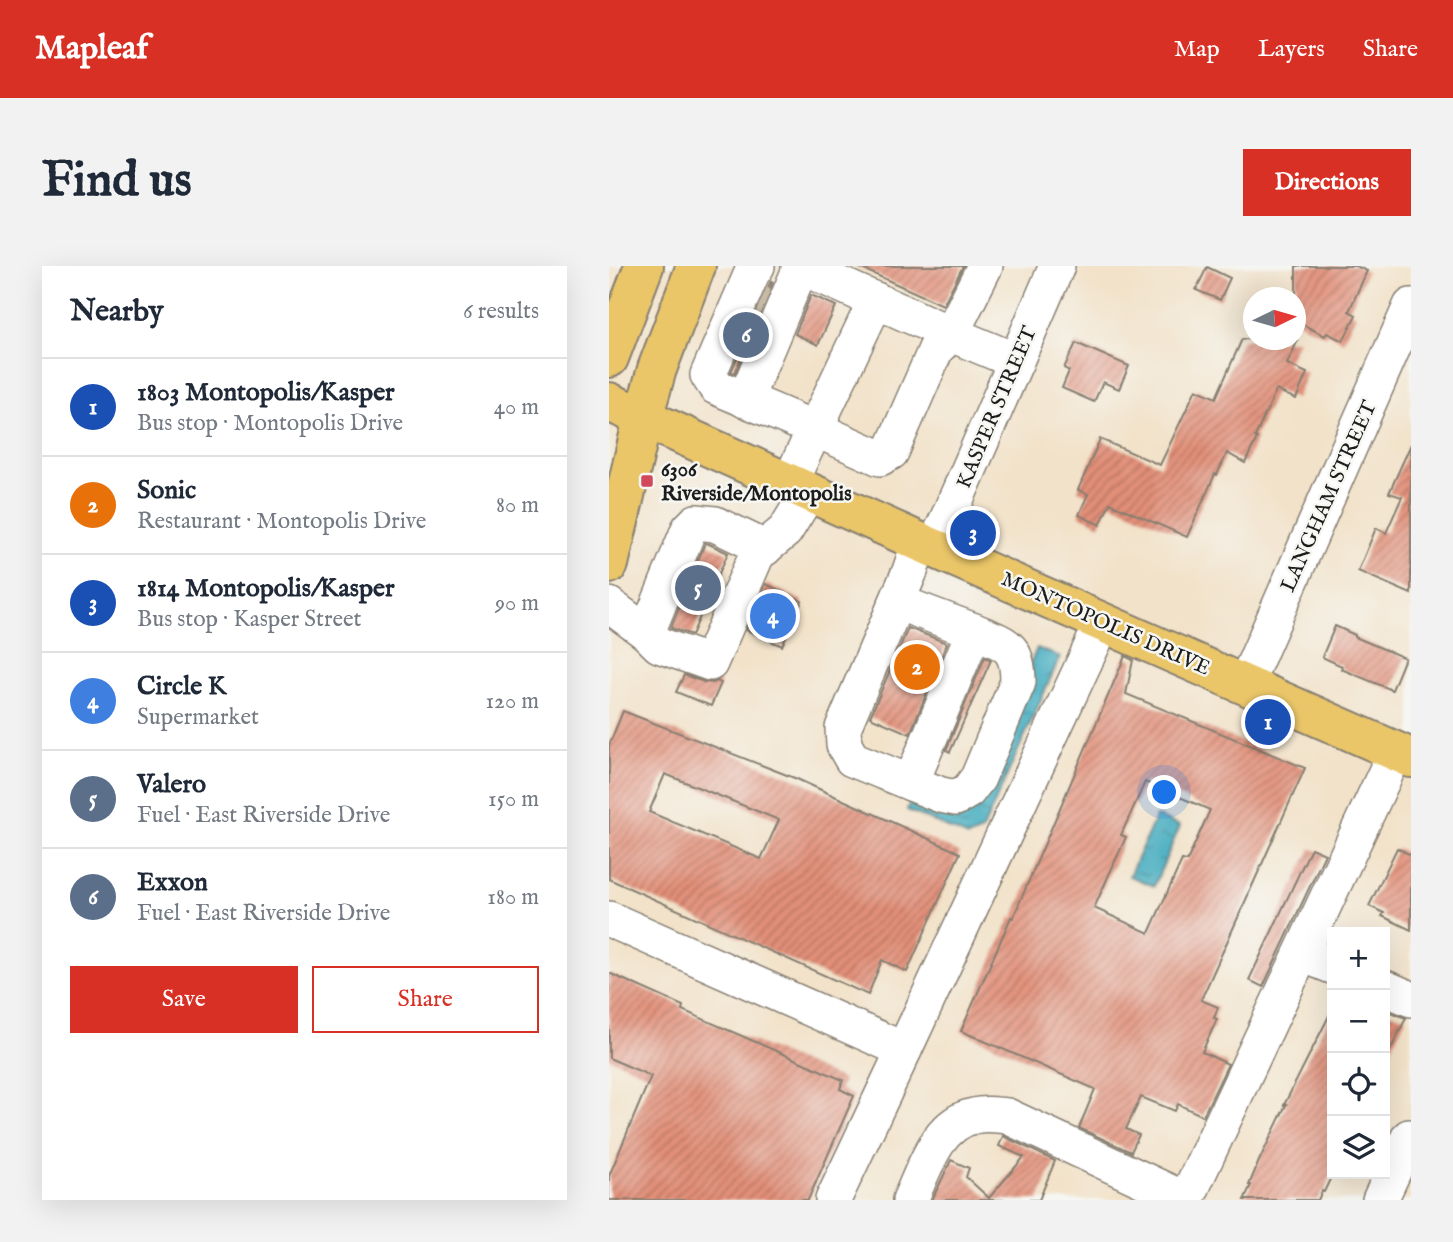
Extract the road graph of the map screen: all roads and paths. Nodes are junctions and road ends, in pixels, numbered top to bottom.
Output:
1 (644, 266) edge
2 (696, 266) edge
3 (800, 266) edge
4 (985, 266) edge
5 (1057, 266) edge
6 (876, 300) junction
7 (1411, 306) edge
8 (749, 334) edge
9 (951, 334) junction
10 (609, 358) edge
11 (1016, 361) junction
12 (609, 402) edge
13 (643, 418) junction
14 (815, 429) junction
15 (799, 488) junction
16 (927, 545) junction
17 (765, 548) junction
18 (609, 564) edge
19 (897, 602) junction
20 (609, 605) edge
21 (1103, 622) junction
22 (974, 631) junction
23 (647, 633) junction
24 (1245, 685) junction
25 (1404, 755) edge
26 (911, 783) junction
27 (609, 919) edge
28 (1317, 960) edge
29 (1390, 990) edge
30 (1411, 999) edge
31 (904, 1050) junction
32 (1409, 1137) dead end
33 (833, 1200) edge
34 (910, 1200) edge
35 (1186, 1200) edge
36 (1380, 1200) edge

1 - 10 main road
2 - 13 main road
3 - 6 street
3 - 8 street
4 - 9 street
5 - 11 street, KASPER STREET
6 - 9 street
6 - 14 street
7 - 24 street, LANGHAM STREET
8 - 14 street
9 - 11 street
9 - 14 street
11 - 16 street, KASPER STREET
12 - 13 main road, MONTOPOLIS DRIVE
13 - 15 main road, MONTOPOLIS DRIVE
13 - 18 main road
14 - 15 street
15 - 16 main road, MONTOPOLIS DRIVE
15 - 17 street
16 - 19 street, KASPER STREET
16 - 21 main road, MONTOPOLIS DRIVE
17 - 23 street
17 - 23 street
19 - 22 street
19 - 26 street, KASPER STREET
20 - 23 street
21 - 24 main road, MONTOPOLIS DRIVE
21 - 31 street
22 - 26 street
22 - 26 street, KASPER STREET
24 - 25 main road, MONTOPOLIS DRIVE
25 - 28 street
27 - 31 street
28 - 35 street
29 - 30 street
31 - 33 street
32 - 36 street
34 - 35 street

